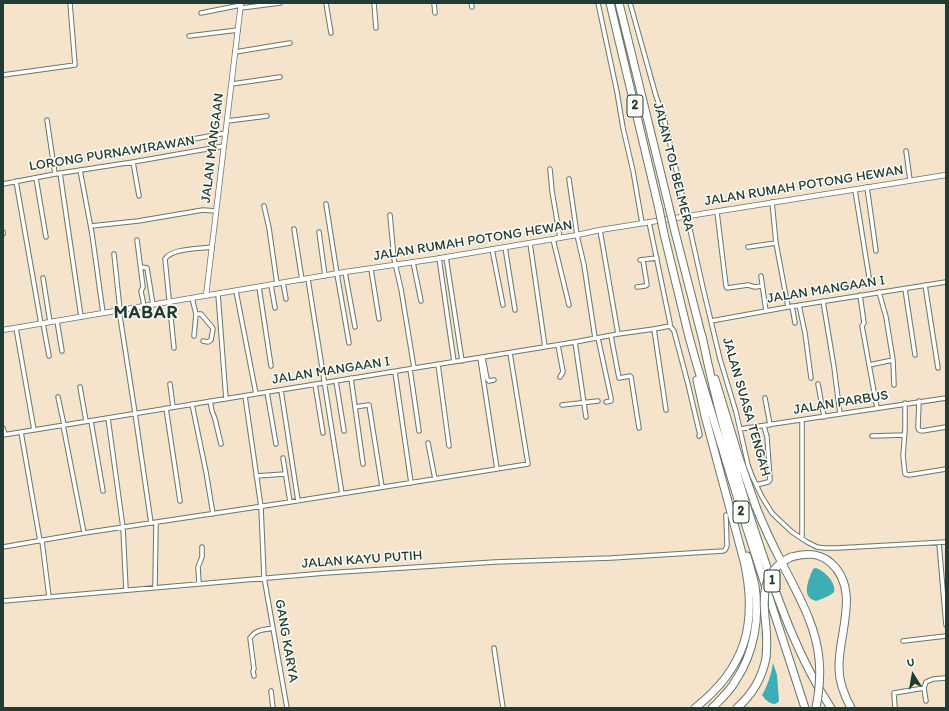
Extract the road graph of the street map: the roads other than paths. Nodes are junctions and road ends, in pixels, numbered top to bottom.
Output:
1 (70, 3) edge
2 (280, 3) edge
3 (326, 3) edge
4 (374, 3) edge
5 (434, 3) edge
6 (598, 3) edge
7 (610, 3) edge
8 (619, 3) edge
9 (630, 3) edge
10 (241, 6) edge
11 (201, 12) dead end
12 (435, 12) dead end
13 (376, 28) dead end
14 (238, 30) junction
15 (331, 33) dead end
16 (189, 36) dead end
17 (290, 43) dead end
18 (236, 52) junction
19 (3, 74) edge
20 (280, 77) dead end
21 (232, 84) junction
22 (268, 116) dead end
23 (47, 120) dead end
24 (227, 121) junction
25 (226, 133) junction
26 (155, 146) dead end
27 (224, 146) junction
28 (906, 151) dead end
29 (133, 162) junction
30 (80, 170) junction
31 (550, 170) dead end
32 (60, 173) junction
33 (55, 174) junction
34 (946, 174) edge
35 (36, 178) junction
36 (569, 179) dead end
37 (910, 180) junction
38 (16, 181) junction
39 (3, 184) edge
40 (867, 187) junction
41 (855, 190) junction
42 (139, 196) dead end
43 (772, 202) junction
44 (326, 204) dead end
45 (264, 206) dead end
46 (216, 210) junction
47 (717, 212) junction
48 (390, 215) dead end
49 (687, 216) junction
50 (649, 222) junction
51 (642, 223) junction
52 (90, 226) junction
53 (294, 229) dead end
54 (600, 230) junction
55 (319, 232) dead end
56 (577, 235) junction
57 (46, 237) dead end
58 (560, 238) junction
59 (553, 239) junction
60 (136, 240) dead end
61 (530, 243) junction
62 (776, 243) junction
63 (505, 247) junction
64 (748, 247) dead end
65 (212, 248) junction
66 (492, 249) junction
67 (876, 251) dead end
68 (114, 254) dead end
69 (446, 257) junction
70 (439, 258) junction
71 (657, 258) junction
72 (414, 262) junction
73 (396, 265) junction
74 (140, 267) junction
75 (371, 269) junction
76 (345, 272) junction
77 (336, 274) junction
78 (325, 276) junction
79 (761, 276) dead end
80 (869, 277) dead end
81 (43, 278) dead end
82 (308, 279) junction
83 (302, 280) junction
84 (946, 282) edge
85 (283, 283) junction
86 (277, 284) junction
87 (271, 285) junction
88 (925, 285) junction
89 (762, 286) junction
90 (259, 287) junction
91 (637, 287) dead end
92 (905, 289) junction
93 (236, 291) junction
94 (879, 292) junction
95 (218, 294) junction
96 (860, 295) junction
97 (206, 296) junction
98 (192, 298) junction
99 (286, 299) dead end
100 (421, 301) dead end
101 (823, 301) junction
102 (170, 302) junction
103 (350, 302) junction
104 (342, 304) junction
105 (153, 305) junction
106 (502, 305) dead end
107 (569, 305) dead end
108 (799, 305) junction
109 (144, 306) junction
110 (790, 307) junction
111 (275, 308) dead end
112 (120, 310) junction
113 (515, 310) dead end
114 (766, 311) junction
115 (103, 313) junction
116 (196, 314) junction
117 (81, 317) junction
118 (380, 319) dead end
119 (57, 321) junction
120 (711, 321) junction
121 (50, 322) junction
122 (42, 323) junction
123 (795, 323) dead end
124 (670, 326) junction
125 (354, 327) dead end
126 (16, 328) junction
127 (654, 329) junction
128 (3, 330) edge
129 (688, 333) junction
130 (618, 334) junction
131 (194, 336) dead end
132 (611, 336) junction
133 (702, 336) junction
134 (596, 338) junction
135 (203, 341) dead end
136 (575, 342) junction
137 (349, 343) dead end
138 (558, 345) junction
139 (545, 347) junction
140 (174, 348) dead end
141 (62, 351) dead end
142 (510, 353) junction
143 (915, 355) dead end
144 (49, 356) dead end
145 (481, 358) junction
146 (893, 360) junction
147 (462, 361) junction
148 (454, 362) junction
149 (438, 364) junction
150 (869, 365) junction
151 (271, 366) dead end
152 (938, 368) dead end
153 (412, 369) junction
154 (395, 372) junction
155 (560, 377) dead end
156 (351, 378) junction
157 (811, 378) dead end
158 (494, 380) dead end
159 (336, 381) junction
160 (324, 383) junction
161 (170, 384) dead end
162 (316, 384) junction
163 (818, 384) dead end
164 (894, 385) dead end
165 (80, 387) dead end
166 (281, 390) junction
167 (266, 392) junction
168 (256, 394) junction
169 (245, 396) junction
170 (58, 397) dead end
171 (765, 398) dead end
172 (946, 398) edge
173 (226, 399) junction
174 (598, 401) dead end
175 (210, 402) junction
176 (584, 402) junction
177 (606, 402) dead end
178 (919, 403) junction
179 (192, 404) junction
180 (562, 405) dead end
181 (905, 405) junction
182 (173, 407) junction
183 (355, 407) junction
184 (166, 408) junction
185 (877, 408) junction
186 (666, 410) dead end
187 (135, 413) junction
188 (840, 414) junction
189 (586, 417) dead end
190 (824, 417) junction
191 (108, 418) junction
192 (802, 420) junction
193 (88, 421) junction
194 (63, 425) junction
195 (770, 425) junction
196 (764, 426) junction
197 (946, 427) edge
198 (3, 428) edge
199 (640, 428) dead end
200 (740, 429) junction
201 (34, 430) junction
202 (344, 430) dead end
203 (419, 430) dead end
204 (21, 432) junction
205 (323, 433) dead end
206 (4, 435) edge
207 (904, 435) junction
208 (699, 436) dead end
209 (872, 436) dead end
210 (428, 443) dead end
211 (221, 444) dead end
212 (276, 444) dead end
213 (449, 446) dead end
214 (728, 447) joint
215 (716, 457) junction
216 (283, 458) dead end
217 (363, 464) dead end
218 (293, 469) junction
219 (498, 469) junction
220 (946, 469) edge
221 (285, 472) junction
222 (256, 476) junction
223 (435, 479) junction
224 (411, 483) junction
225 (756, 485) junction
226 (382, 487) junction
227 (103, 491) dead end
228 (342, 494) junction
229 (298, 501) junction
230 (180, 502) dead end
231 (290, 502) junction
232 (261, 507) junction
233 (213, 514) junction
234 (726, 515) dead end
235 (151, 523) junction
236 (156, 523) junction
237 (123, 528) junction
238 (84, 533) junction
239 (802, 538) junction
240 (41, 541) junction
241 (946, 542) edge
242 (939, 543) junction
243 (3, 547) edge
244 (202, 547) dead end
245 (264, 578) junction
246 (199, 583) junction
247 (155, 587) junction
248 (126, 590) junction
249 (49, 597) junction
250 (3, 601) edge
251 (946, 626) edge
252 (273, 628) junction
253 (946, 636) edge
254 (903, 641) dead end
255 (494, 648) dead end
256 (254, 676) dead end
257 (946, 678) edge
258 (924, 688) junction
259 (271, 691) dead end
260 (926, 701) dead end
261 (739, 706) edge
262 (273, 708) edge
263 (287, 708) edge
264 (503, 708) edge
265 (695, 708) edge
266 (712, 708) edge
267 (805, 708) edge
268 (816, 708) edge
269 (831, 708) edge
270 (851, 708) edge
271 (895, 708) edge

1 - 19 street
2 - 10 street
3 - 15 street
4 - 13 street
5 - 12 street
6 - 51 street
7 - 129 highway, JALAN TOL BELMERA / 2, bridge
8 - 133 highway, JALAN TOL BELMERA / 2, bridge
9 - 49 street, JALAN SUASA TENGAH
10 - 11 street
10 - 14 street, JALAN MANGAAN
14 - 16 street
14 - 18 street, JALAN MANGAAN
17 - 18 street
18 - 21 street, JALAN MANGAAN
20 - 21 street
21 - 24 street, JALAN MANGAAN
22 - 24 street
23 - 33 street
24 - 25 street, JALAN MANGAAN
25 - 26 street
25 - 27 street, JALAN MANGAAN
27 - 29 street, LORONG PURNAWIRAWAN
27 - 46 street, JALAN MANGAAN
28 - 37 street
29 - 30 street, LORONG PURNAWIRAWAN
29 - 42 street
30 - 32 street, LORONG PURNAWIRAWAN
30 - 52 street
31 - 58 street
32 - 33 street, LORONG PURNAWIRAWAN
32 - 117 street
33 - 35 street, LORONG PURNAWIRAWAN
34 - 37 street, JALAN RUMAH POTONG HEWAN
35 - 38 street, LORONG PURNAWIRAWAN
35 - 57 street
36 - 56 street
37 - 40 street, JALAN RUMAH POTONG HEWAN
38 - 39 street, LORONG PURNAWIRAWAN
38 - 122 street
40 - 41 street, JALAN RUMAH POTONG HEWAN
40 - 67 street
41 - 43 street, JALAN RUMAH POTONG HEWAN
41 - 80 street
43 - 47 street, JALAN RUMAH POTONG HEWAN
43 - 62 street
44 - 77 street
45 - 86 street
46 - 52 street
46 - 65 street, JALAN MANGAAN
47 - 49 street, JALAN RUMAH POTONG HEWAN
47 - 89 street
48 - 73 street
49 - 50 street, JALAN RUMAH POTONG HEWAN
49 - 120 street, JALAN SUASA TENGAH
50 - 51 street, JALAN RUMAH POTONG HEWAN
50 - 71 street
51 - 54 street, JALAN RUMAH POTONG HEWAN
52 - 115 street
53 - 83 street
54 - 56 street, JALAN RUMAH POTONG HEWAN
54 - 130 street
55 - 78 street
56 - 58 street, JALAN RUMAH POTONG HEWAN
56 - 134 street
58 - 59 street, JALAN RUMAH POTONG HEWAN
59 - 61 street, JALAN RUMAH POTONG HEWAN
59 - 107 street
60 - 74 street
61 - 63 street, JALAN RUMAH POTONG HEWAN
61 - 139 street
62 - 64 street
62 - 110 street
63 - 66 street, JALAN RUMAH POTONG HEWAN
63 - 113 street
65 - 97 street, JALAN MANGAAN
65 - 102 street
66 - 69 street, JALAN RUMAH POTONG HEWAN
66 - 106 street
68 - 112 street
69 - 70 street, JALAN RUMAH POTONG HEWAN
69 - 147 street
70 - 72 street, JALAN RUMAH POTONG HEWAN
70 - 148 street
71 - 91 street
71 - 124 street
72 - 73 street, JALAN RUMAH POTONG HEWAN
72 - 100 street
73 - 75 street, JALAN RUMAH POTONG HEWAN
73 - 153 street
74 - 105 street
74 - 109 street
75 - 76 street, JALAN RUMAH POTONG HEWAN
75 - 118 street
76 - 77 street, JALAN RUMAH POTONG HEWAN
76 - 103 street
77 - 78 street, JALAN RUMAH POTONG HEWAN
77 - 104 street
78 - 82 street, JALAN RUMAH POTONG HEWAN
79 - 89 street
81 - 121 street
82 - 83 street, JALAN RUMAH POTONG HEWAN
82 - 160 street
83 - 85 street, JALAN RUMAH POTONG HEWAN
84 - 88 street, JALAN MANGAAN I
85 - 86 street, JALAN RUMAH POTONG HEWAN
85 - 99 street
86 - 87 street, JALAN RUMAH POTONG HEWAN
87 - 90 street, JALAN RUMAH POTONG HEWAN
87 - 111 street
88 - 92 street, JALAN MANGAAN I
88 - 152 street
89 - 114 street
90 - 93 street, JALAN RUMAH POTONG HEWAN
90 - 151 street
92 - 94 street, JALAN MANGAAN I
92 - 143 street
93 - 95 street, JALAN RUMAH POTONG HEWAN
93 - 168 street
94 - 96 street, JALAN MANGAAN I
94 - 146 street
95 - 97 street, JALAN RUMAH POTONG HEWAN
95 - 173 street
96 - 101 street, JALAN MANGAAN I
96 - 150 street
97 - 98 street, JALAN RUMAH POTONG HEWAN
98 - 102 street, JALAN RUMAH POTONG HEWAN
98 - 116 street
101 - 108 street, JALAN MANGAAN I
101 - 188 street
102 - 105 street, JALAN RUMAH POTONG HEWAN
102 - 140 street
103 - 104 street
103 - 125 street
104 - 137 street
105 - 109 street, JALAN RUMAH POTONG HEWAN
108 - 110 street, JALAN MANGAAN I
108 - 157 street
109 - 112 street, JALAN RUMAH POTONG HEWAN
110 - 114 street, JALAN MANGAAN I
110 - 123 street
112 - 115 street, JALAN RUMAH POTONG HEWAN
112 - 187 street
114 - 120 street, JALAN MANGAAN I
115 - 117 street, JALAN RUMAH POTONG HEWAN
116 - 131 street
116 - 135 street
117 - 119 street, JALAN RUMAH POTONG HEWAN
119 - 121 street, JALAN RUMAH POTONG HEWAN
119 - 141 street
120 - 200 street, JALAN SUASA TENGAH
121 - 122 street, JALAN RUMAH POTONG HEWAN
122 - 126 street, JALAN RUMAH POTONG HEWAN
122 - 144 street
124 - 127 street, JALAN MANGAAN I
124 - 208 street
126 - 128 street, JALAN RUMAH POTONG HEWAN
126 - 201 street
127 - 130 street, JALAN MANGAAN I
127 - 186 street
129 - 215 highway
129 - 267 highway, 2
130 - 132 street, JALAN MANGAAN I
132 - 134 street, JALAN MANGAAN I
132 - 199 street
133 - 214 highway, 2
133 - 268 highway, bridge
134 - 136 street, JALAN MANGAAN I
134 - 177 street
136 - 138 street, JALAN MANGAAN I
136 - 176 street
138 - 139 street, JALAN MANGAAN I
138 - 155 street
139 - 142 street, JALAN MANGAAN I
142 - 145 street, JALAN MANGAAN I
142 - 219 street
145 - 147 street, JALAN MANGAAN I
145 - 158 street
145 - 219 street
146 - 150 street
146 - 164 street
147 - 148 street, JALAN MANGAAN I
148 - 149 street, JALAN MANGAAN I
149 - 153 street, JALAN MANGAAN I
149 - 213 street
150 - 185 street
153 - 154 street, JALAN MANGAAN I
153 - 203 street
154 - 156 street, JALAN MANGAAN I
154 - 224 street
156 - 159 street, JALAN MANGAAN I
156 - 183 street
159 - 160 street, JALAN MANGAAN I
159 - 202 street
160 - 162 street, JALAN MANGAAN I
160 - 228 street
161 - 182 street
162 - 166 street, JALAN MANGAAN I
162 - 205 street
163 - 190 street
165 - 193 street
166 - 167 street, JALAN MANGAAN I
166 - 218 street
167 - 168 street, JALAN MANGAAN I
167 - 212 street
168 - 169 street, JALAN MANGAAN I
169 - 173 street, JALAN MANGAAN I
169 - 222 street, GANG KARYA
170 - 194 street
171 - 195 street
172 - 178 street, JALAN PARBUS
173 - 175 street, JALAN MANGAAN I
174 - 176 street
175 - 179 street, JALAN MANGAAN I
175 - 211 street
176 - 180 street
176 - 189 street
178 - 181 street, JALAN PARBUS
178 - 197 street
179 - 182 street, JALAN MANGAAN I
179 - 233 street
181 - 185 street, JALAN PARBUS
181 - 207 street
182 - 184 street, JALAN MANGAAN I
183 - 217 street
183 - 226 street
184 - 187 street, JALAN MANGAAN I
184 - 230 street
185 - 188 street, JALAN PARBUS
187 - 191 street, JALAN MANGAAN I
187 - 235 street
188 - 190 street, JALAN PARBUS
190 - 192 street, JALAN PARBUS
191 - 193 street, JALAN MANGAAN I
191 - 237 street
192 - 195 street, JALAN PARBUS
192 - 239 street
193 - 194 street, JALAN MANGAAN I
193 - 227 street
194 - 201 street, JALAN MANGAAN I
194 - 238 street
195 - 196 street, JALAN PARBUS
196 - 200 street, JALAN PARBUS
196 - 225 street
198 - 206 street
200 - 225 street, JALAN SUASA TENGAH
201 - 204 street, JALAN MANGAAN I
204 - 206 street, JALAN MANGAAN I
204 - 240 street
207 - 209 street
207 - 220 street
210 - 223 street
214 - 269 highway, 1
215 - 265 highway
215 - 266 highway
216 - 221 street
218 - 221 street
218 - 229 street
219 - 223 street
221 - 222 street
221 - 231 street
222 - 232 street, GANG KARYA
223 - 224 street
224 - 226 street
225 - 239 street, JALAN SUASA TENGAH
226 - 228 street
228 - 229 street
229 - 231 street
231 - 232 street
232 - 233 street
232 - 245 street, GANG KARYA
233 - 236 street
234 - 245 street, JALAN KAYU PUTIH
235 - 236 street
235 - 237 street
236 - 247 street
237 - 238 street
237 - 248 street
238 - 240 street
239 - 242 street, JALAN SUASA TENGAH
240 - 243 street
240 - 249 street
241 - 242 street, JALAN SUASA TENGAH
242 - 251 street
244 - 246 street
245 - 246 street, JALAN KAYU PUTIH
245 - 252 street, GANG KARYA
246 - 247 street, JALAN KAYU PUTIH
247 - 248 street, JALAN KAYU PUTIH
248 - 249 street, JALAN KAYU PUTIH
249 - 250 street, JALAN KAYU PUTIH
252 - 256 street
252 - 263 street, GANG KARYA
253 - 254 street
255 - 264 street
257 - 258 street
258 - 260 street
258 - 271 street
259 - 262 street
261 - 270 highway, bridge

